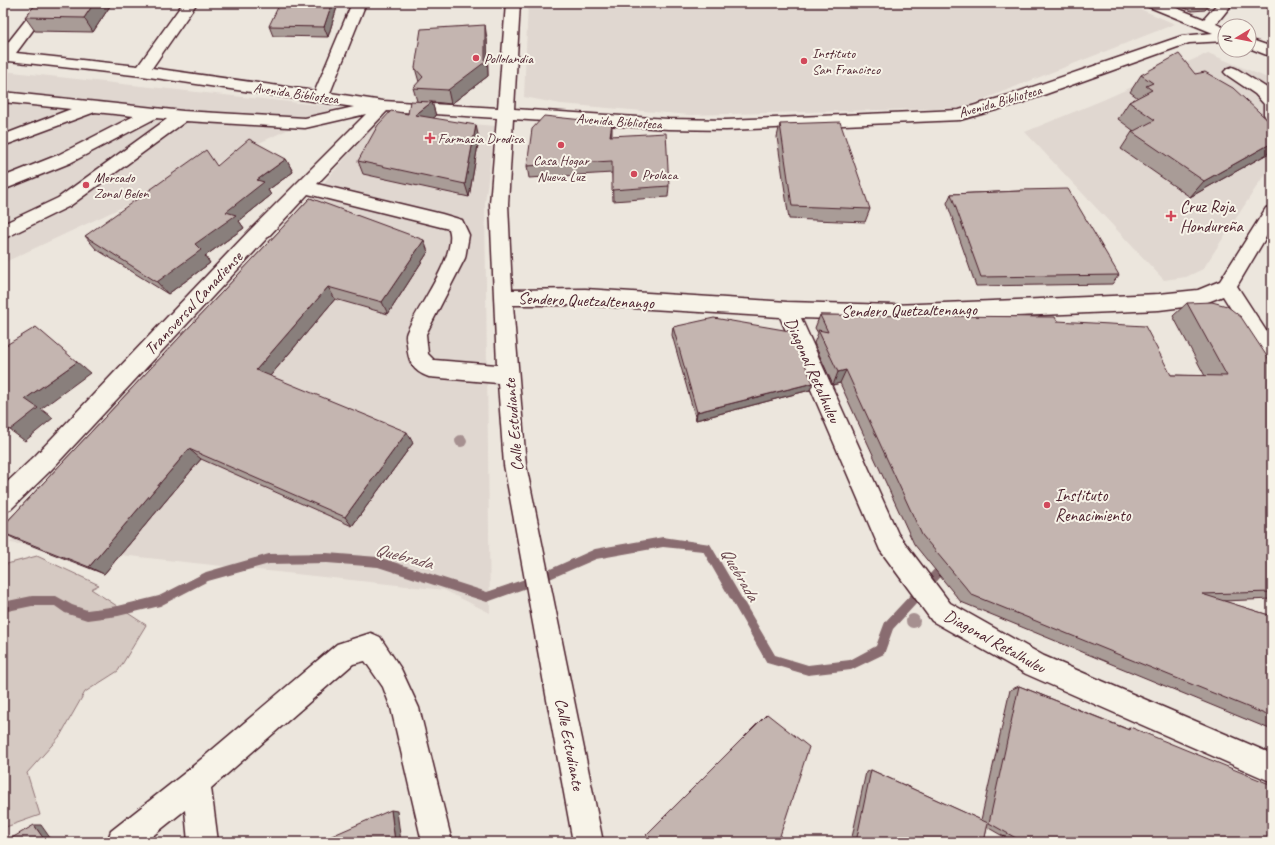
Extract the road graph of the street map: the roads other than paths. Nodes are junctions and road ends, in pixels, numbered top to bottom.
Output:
1 (46, 3) edge
2 (190, 3) edge
3 (359, 3) edge
4 (513, 3) edge
5 (1152, 3) edge
6 (1226, 3) edge
7 (1180, 14) junction
8 (1207, 25) junction
9 (1217, 29) edge
10 (1217, 37) edge
11 (1187, 39) junction
12 (1257, 45) edge
13 (1272, 52) edge
14 (4, 57) edge
15 (142, 71) junction
16 (1232, 72) dead end
17 (3, 97) edge
18 (321, 97) junction
19 (383, 106) junction
20 (92, 107) junction
21 (153, 113) junction
22 (504, 114) junction
23 (1272, 114) edge
24 (183, 116) junction
25 (3, 141) edge
26 (3, 184) edge
27 (304, 187) junction
28 (1272, 212) edge
29 (3, 232) edge
30 (1227, 286) junction
31 (503, 298) junction
32 (787, 310) junction
33 (1272, 358) edge
34 (508, 375) junction
35 (3, 501) edge
36 (1272, 768) edge
37 (196, 782) junction
38 (122, 842) edge
39 (203, 842) edge
40 (437, 842) edge
41 (588, 842) edge

1 - 14 street
2 - 15 street
3 - 18 street
4 - 22 street, Calle Estudiante
5 - 7 street
6 - 8 street
7 - 8 street
7 - 11 street
8 - 9 street
10 - 11 street, Avenida Biblioteca
11 - 22 street, Avenida Biblioteca
12 - 13 street
14 - 15 street, Avenida Biblioteca
15 - 18 street, Avenida Biblioteca
16 - 23 street
17 - 20 street
18 - 19 street, Avenida Biblioteca
19 - 22 street, Avenida Biblioteca
19 - 24 street
19 - 27 street, Transversal Canadiense
20 - 21 street
20 - 25 street
21 - 24 street
21 - 26 street
22 - 31 street, Calle Estudiante
24 - 29 street
27 - 34 street
27 - 35 street, Transversal Canadiense
28 - 30 street
30 - 32 street, Sendero Quetzaltenango
30 - 33 street
31 - 32 street, Sendero Quetzaltenango
31 - 34 street, Calle Estudiante
32 - 36 street, Diagonal Retalhuleu
34 - 41 street, Calle Estudiante
37 - 38 street
37 - 39 street
37 - 40 street

